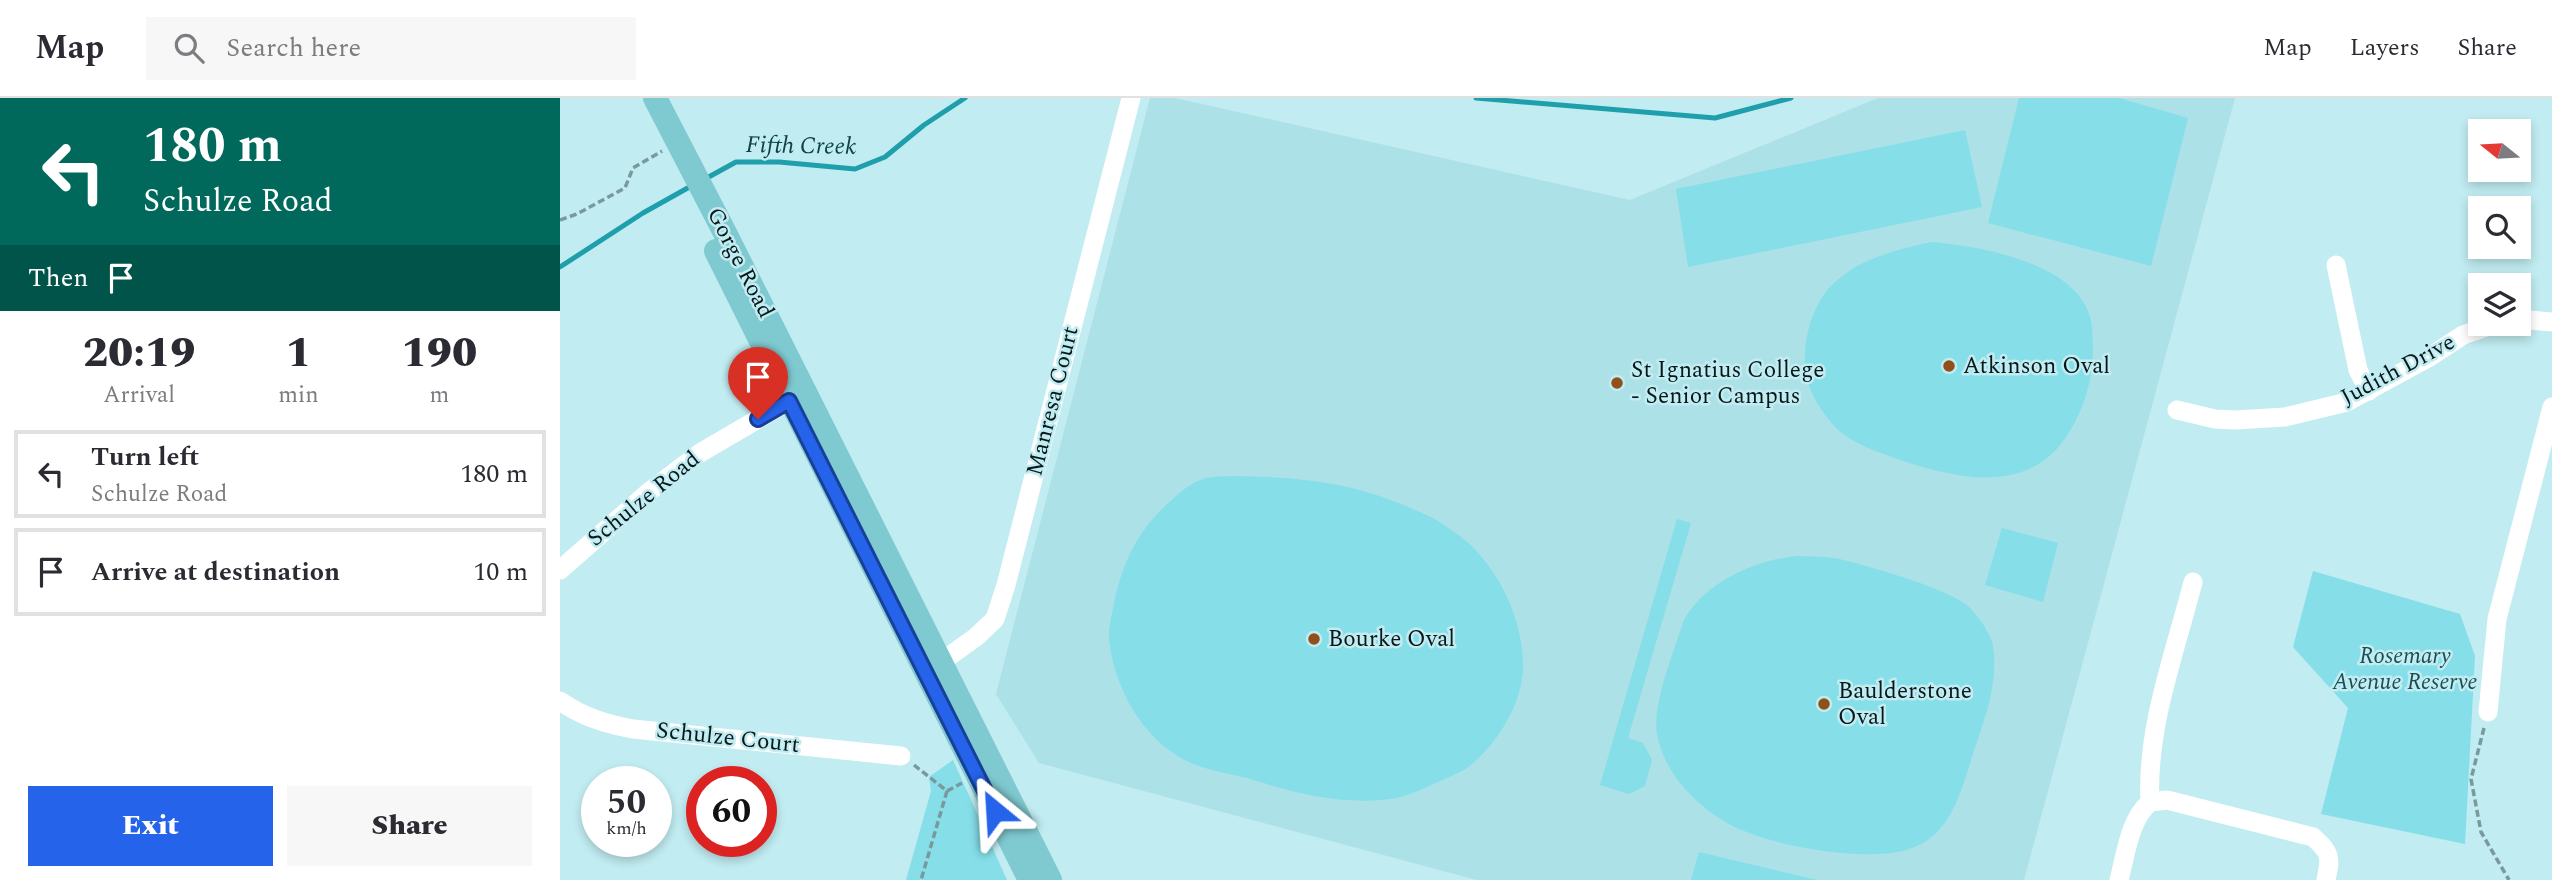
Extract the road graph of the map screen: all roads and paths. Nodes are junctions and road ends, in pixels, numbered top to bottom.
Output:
1 (637, 98) edge
2 (654, 98) edge
3 (1132, 98) edge
4 (664, 149) junction
5 (692, 186) junction
6 (560, 220) edge
7 (2336, 265) dead end
8 (2531, 320) edge
9 (2552, 322) edge
10 (2468, 333) edge
11 (2369, 391) junction
12 (797, 397) junction
13 (2552, 407) edge
14 (2177, 410) dead end
15 (560, 570) edge
16 (2193, 582) dead end
17 (934, 668) junction
18 (560, 701) edge
19 (2488, 712) joint
20 (901, 756) joint
21 (967, 780) dead end
22 (947, 791) junction
23 (2150, 802) junction
24 (921, 880) edge
25 (1030, 880) edge
26 (1050, 880) edge
27 (2119, 880) edge
28 (2326, 880) edge
29 (2509, 880) edge

1 - 4 main road, Gorge Road
2 - 5 main road, Gorge Road
3 - 17 street, Manresa Court
4 - 5 main road, Gorge Road
4 - 6 path
5 - 12 main road, Gorge Road
7 - 11 street
8 - 9 street
10 - 11 street, Judith Drive
11 - 14 street, Judith Drive
12 - 15 street, Schulze Road
12 - 17 main road, Gorge Road
13 - 19 street
16 - 23 street
17 - 25 main road, Gorge Road
17 - 26 main road, Gorge Road
18 - 20 street, Schulze Court
19 - 29 path
20 - 22 path
21 - 22 path
22 - 24 path
23 - 27 street
23 - 28 street

